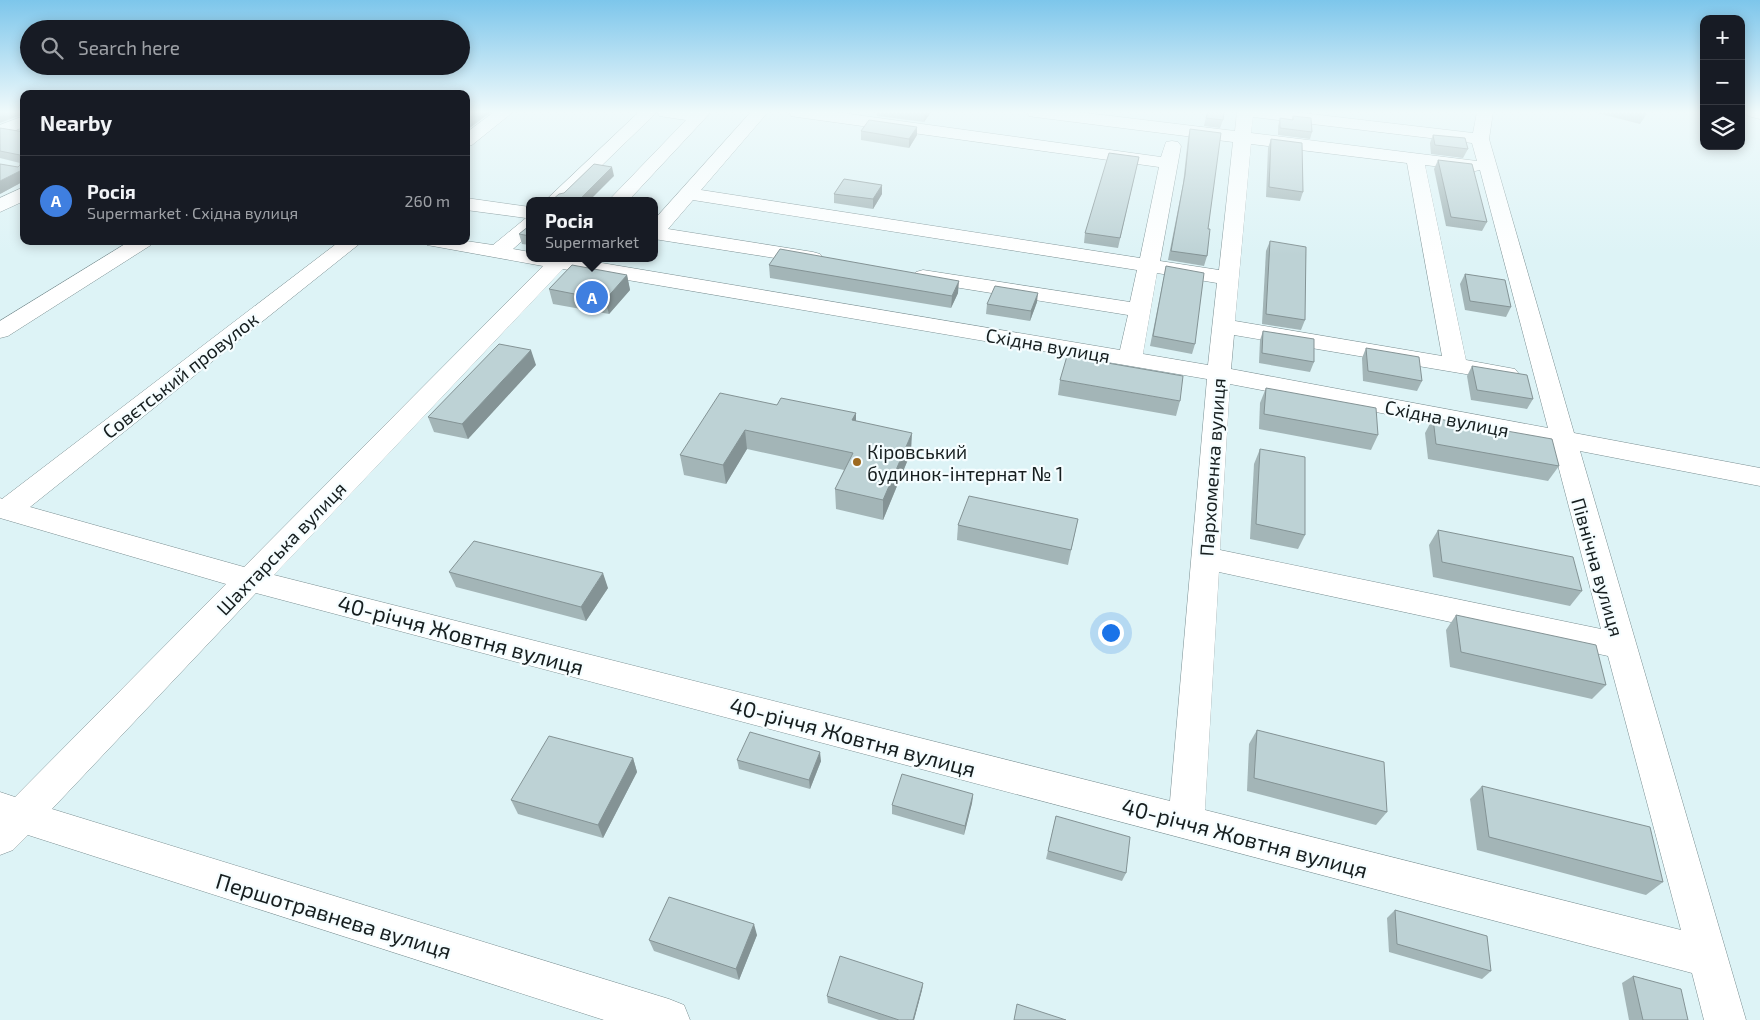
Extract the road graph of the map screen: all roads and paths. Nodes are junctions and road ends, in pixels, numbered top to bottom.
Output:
1 (1415, 159) edge
2 (598, 160) edge
3 (657, 160) edge
4 (718, 160) edge
5 (1156, 160) edge
6 (1169, 160) edge
7 (1241, 160) edge
8 (1420, 160) edge
9 (1487, 160) edge
10 (1168, 163) junction
11 (1488, 168) junction
12 (688, 194) junction
13 (20, 195) edge
14 (558, 197) edge
15 (621, 197) edge
16 (470, 205) edge
17 (0, 206) edge
18 (526, 212) edge
19 (526, 227) edge
20 (658, 228) edge
21 (658, 234) edge
22 (138, 245) edge
23 (348, 245) edge
24 (457, 245) edge
25 (498, 252) junction
26 (526, 256) edge
27 (829, 261) edge
28 (543, 262) edge
29 (580, 262) edge
30 (626, 266) edge
31 (1149, 266) junction
32 (907, 273) edge
33 (1229, 278) junction
34 (1140, 310) junction
35 (1224, 326) junction
36 (0, 331) edge
37 (1130, 359) junction
38 (1456, 365) junction
39 (1219, 374) junction
40 (1546, 380) junction
41 (1562, 440) junction
42 (1760, 477) edge
43 (4, 508) edge
44 (1206, 558) junction
45 (250, 580) junction
46 (1620, 646) junction
47 (7, 821) edge
48 (1186, 822) junction
49 (1707, 957) junction
50 (669, 1020) edge
51 (1725, 1020) edge

1 - 38 street
2 - 14 street
3 - 15 street
4 - 12 street
5 - 10 street
6 - 10 street
7 - 33 street, Пархоменка вулиця
8 - 11 street
9 - 11 street, Північна вулиця
10 - 31 street
11 - 40 street, Північна вулиця
12 - 20 street
12 - 31 street
13 - 17 street
16 - 18 street
19 - 25 street
21 - 27 street
22 - 36 street
23 - 43 street, Совєтський провулок
24 - 25 street, Східна вулиця
25 - 26 street, Східна вулиця
28 - 45 street, Шахтарська вулиця
29 - 30 street, Східна вулиця
30 - 37 street, Східна вулиця
31 - 33 street
31 - 34 street
32 - 34 street
33 - 35 street, Пархоменка вулиця
34 - 37 street
35 - 38 street
35 - 39 street, Пархоменка вулиця
37 - 39 street, Східна вулиця
38 - 40 street
39 - 41 street, Східна вулиця
39 - 44 street, Пархоменка вулиця
40 - 41 street, Північна вулиця
41 - 42 street, Східна вулиця
41 - 46 street, Північна вулиця
43 - 45 street, 40-річчя Жовтня вулиця
44 - 46 street
44 - 48 street, Пархоменка вулиця
45 - 47 street, Шахтарська вулиця
45 - 48 street, 40-річчя Жовтня вулиця
46 - 49 street, Північна вулиця
47 - 50 street, Першотравнева вулиця
48 - 49 street, 40-річчя Жовтня вулиця
49 - 51 street, Північна вулиця

